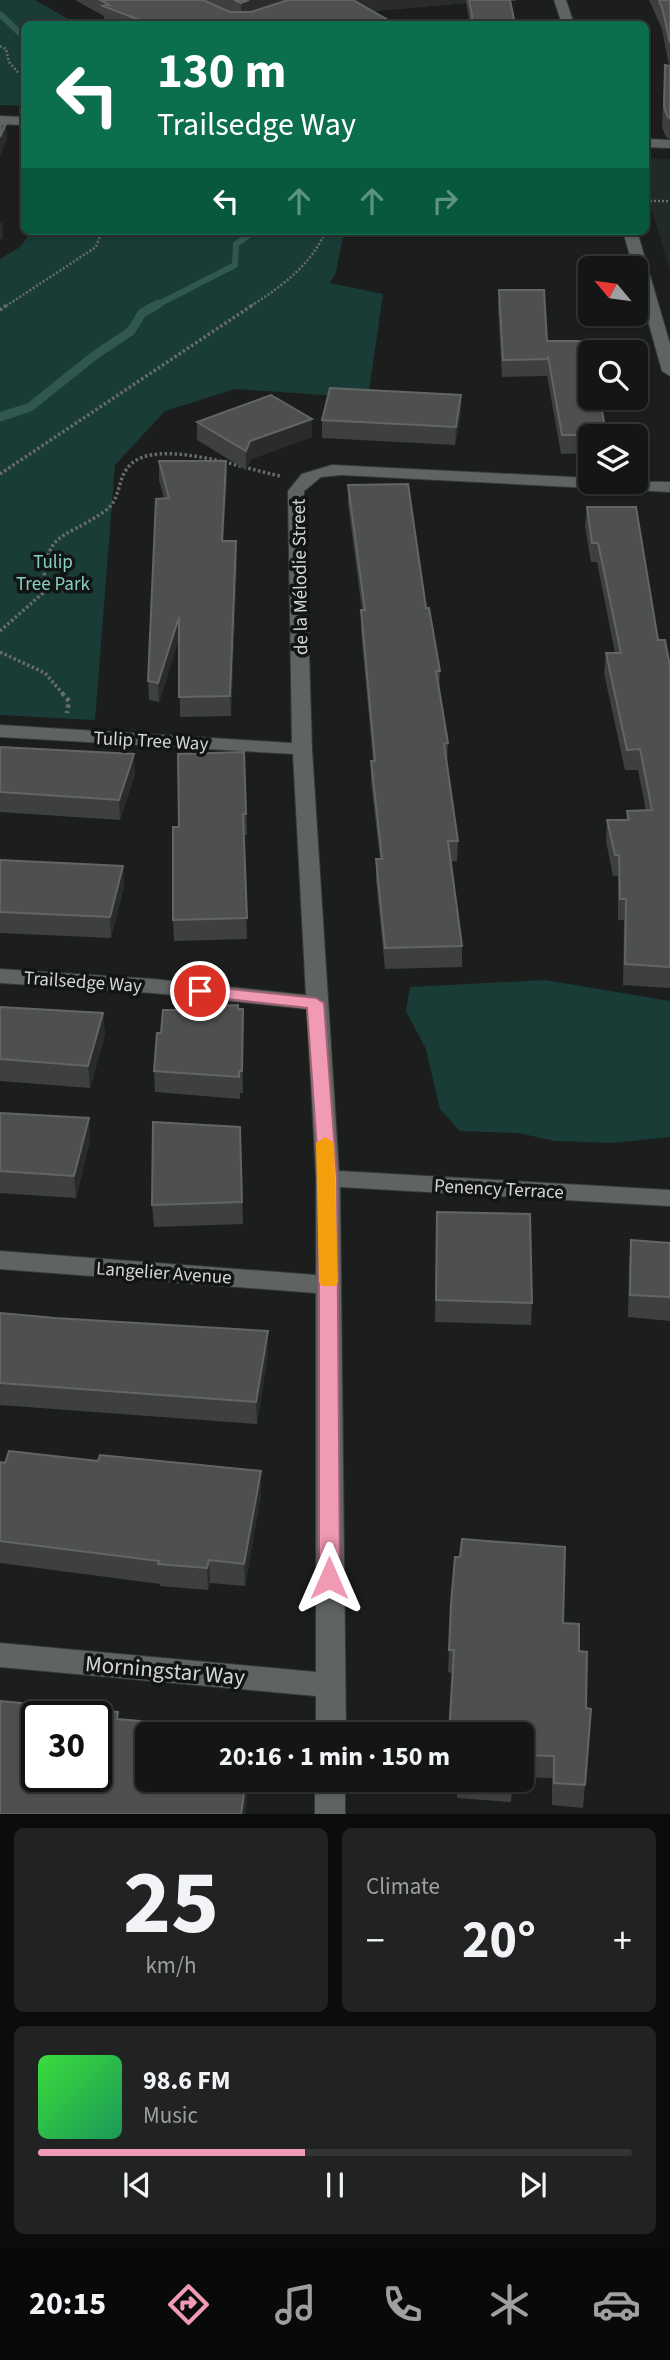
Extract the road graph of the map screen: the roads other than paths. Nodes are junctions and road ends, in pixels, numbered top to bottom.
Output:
1 (560, 0) edge
2 (567, 21) edge
3 (0, 120) edge
4 (21, 121) edge
5 (649, 143) edge
6 (670, 144) edge
7 (631, 235) edge
8 (670, 371) edge
9 (670, 487) edge
10 (0, 731) edge
11 (302, 749) junction
12 (0, 976) edge
13 (316, 1003) junction
14 (328, 1178) junction
15 (670, 1198) edge
16 (0, 1260) edge
17 (329, 1284) junction
18 (0, 1655) edge
19 (330, 1685) junction
20 (331, 1722) edge
21 (330, 1792) edge
22 (330, 1814) edge

1 - 2 street
3 - 4 street
5 - 6 street
7 - 8 street
9 - 11 street, de la Mélodie Street
10 - 11 street, Tulip Tree Way
11 - 13 street, de la Mélodie Street
12 - 13 street, Trailsedge Way
13 - 14 street
14 - 15 street, Penency Terrace
14 - 17 street
16 - 17 street, Langelier Avenue
17 - 19 street
18 - 19 street, Morningstar Way
19 - 20 street
21 - 22 street

